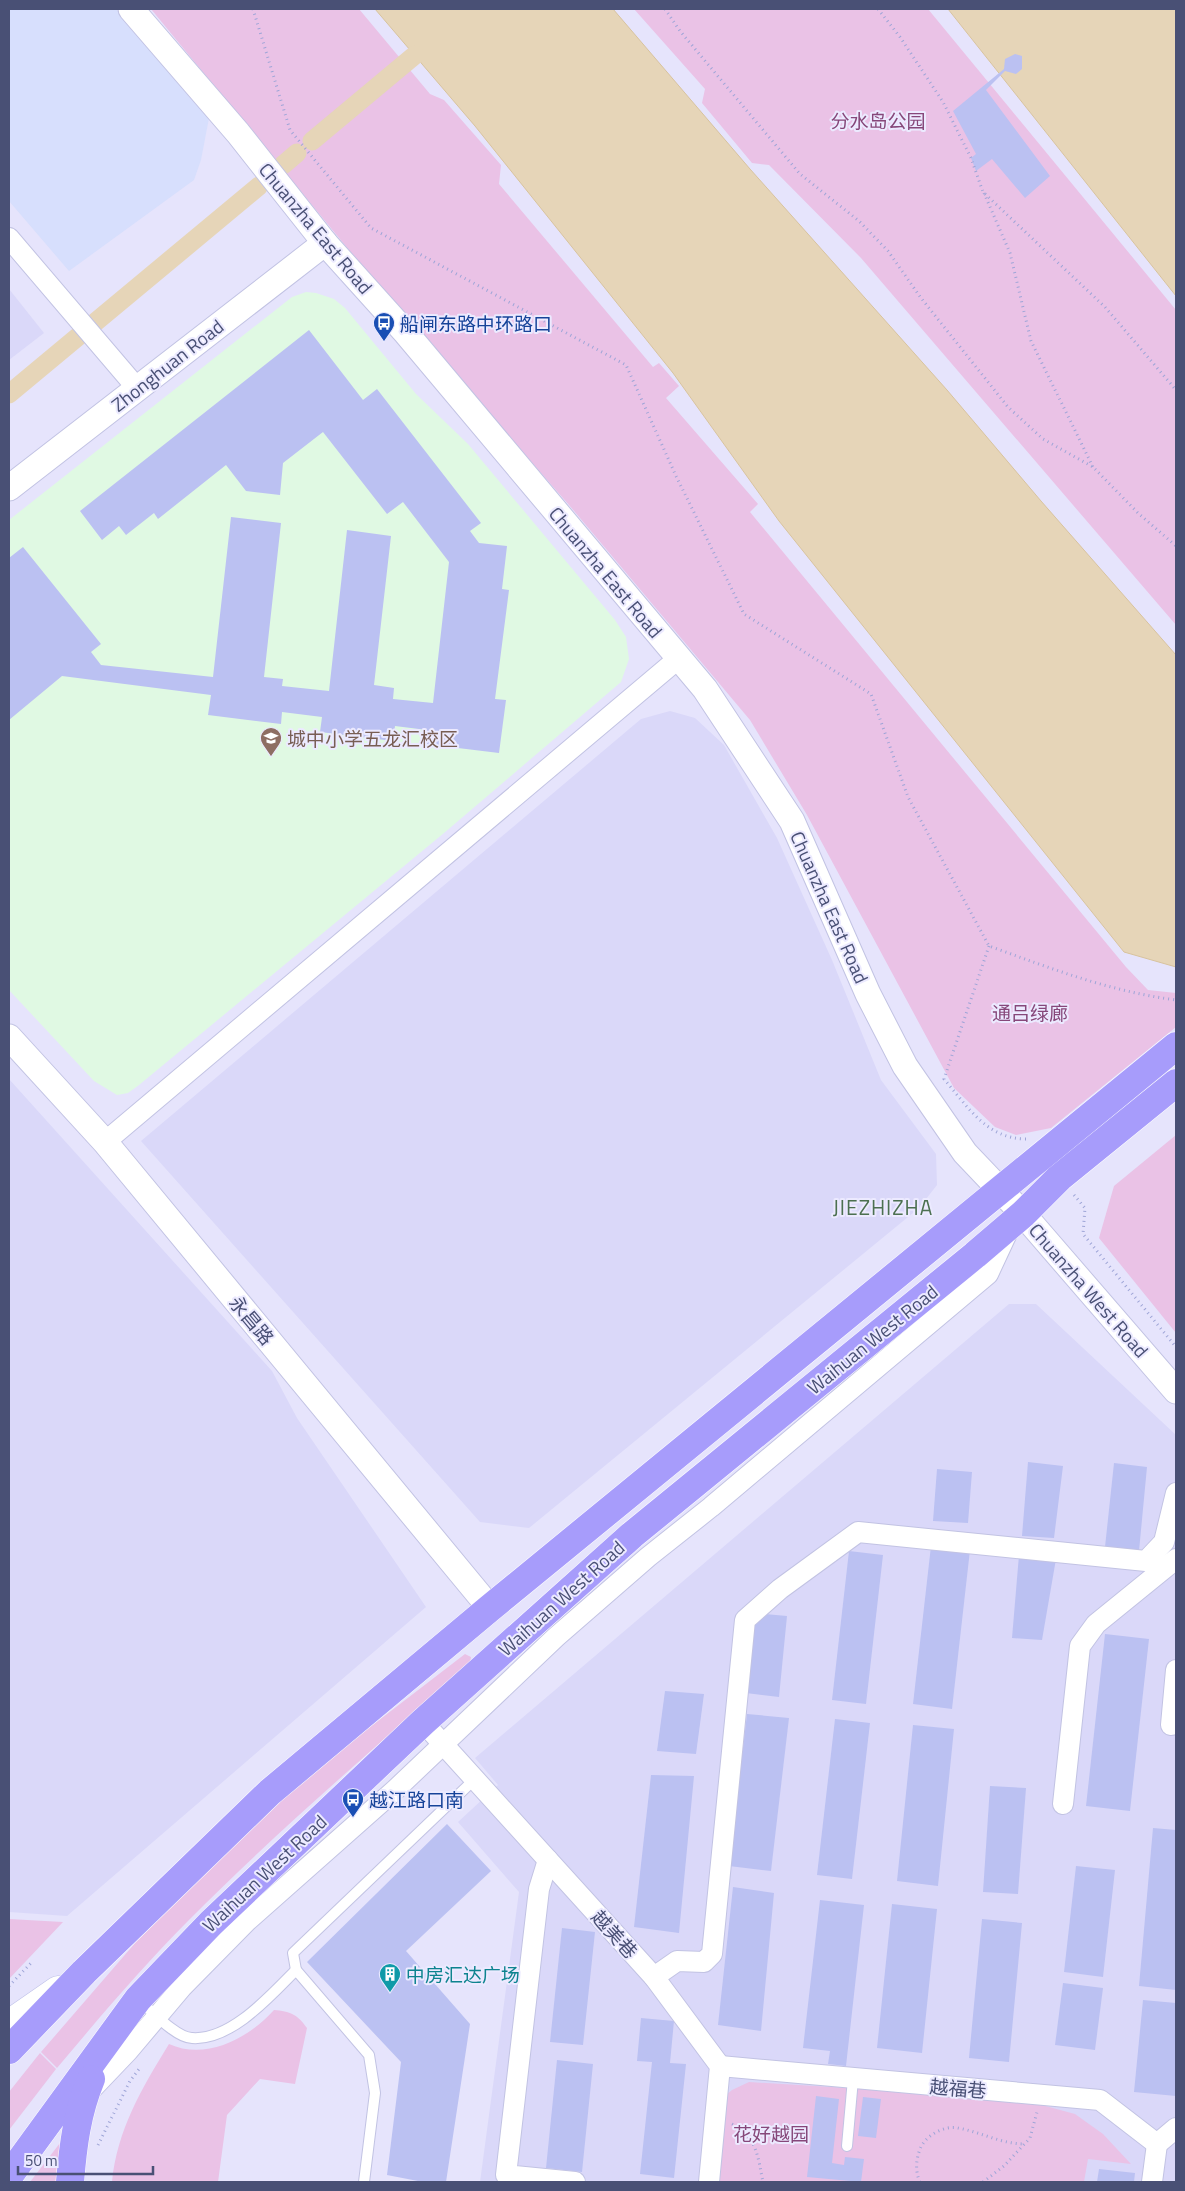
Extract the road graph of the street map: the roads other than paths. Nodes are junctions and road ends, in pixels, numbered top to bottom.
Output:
1 (131, 9) edge
2 (9, 238) edge
3 (325, 243) junction
4 (138, 388) junction
5 (9, 488) edge
6 (679, 658) junction
7 (9, 1037) edge
8 (1176, 1046) edge
9 (1176, 1083) edge
10 (105, 1142) junction
11 (999, 1190) junction
12 (1018, 1218) junction
13 (1176, 1391) edge
14 (1176, 1493) edge
15 (1176, 1559) edge
16 (490, 1608) junction
17 (1176, 1670) edge
18 (423, 1722) junction
19 (1171, 1725) dead end
20 (444, 1744) junction
21 (476, 1778) junction
22 (1063, 1804) dead end
23 (548, 1860) junction
24 (296, 1970) junction
25 (84, 1972) junction
26 (654, 1978) junction
27 (138, 2000) junction
28 (9, 2024) edge
29 (104, 2048) junction
30 (9, 2050) edge
31 (720, 2066) junction
32 (853, 2078) junction
33 (83, 2097) junction
34 (47, 2125) junction
35 (1176, 2128) edge
36 (1157, 2144) junction
37 (847, 2146) dead end
38 (9, 2176) edge
39 (549, 2181) edge
40 (70, 2182) edge
41 (364, 2182) edge
42 (575, 2182) edge
43 (709, 2182) edge
44 (1152, 2182) edge

1 - 3 street, Chuanzha East Road
2 - 4 street
3 - 4 street, Zhonghuan Road
3 - 6 street, Chuanzha East Road
4 - 5 street, Zhonghuan Road
6 - 10 street
6 - 11 street, Chuanzha East Road
7 - 10 street, 永昌路
8 - 11 main road, Waihuan West Road
9 - 12 main road, Waihuan West Road
10 - 16 street, 永昌路
11 - 12 street, Chuanzha West Road
11 - 16 main road, Waihuan West Road
12 - 13 street, Chuanzha West Road
12 - 18 main road, Waihuan West Road
12 - 20 street
14 - 26 street
15 - 22 street
16 - 25 main road, Waihuan West Road
17 - 19 street
18 - 20 street, 越美巷
18 - 27 main road, Waihuan West Road
20 - 21 street, 越美巷
20 - 33 street
21 - 23 street, 越美巷
21 - 24 lane
23 - 26 street, 越美巷
23 - 39 street
24 - 27 lane
24 - 41 lane
25 - 28 main road
25 - 30 main road, Waihuan West Road
26 - 31 street, 越美巷
27 - 29 main road, Waihuan West Road
29 - 33 main road
29 - 34 main road, Waihuan West Road
31 - 32 street, 越福巷
31 - 43 street
32 - 36 street, 越福巷
32 - 37 lane
33 - 34 street
33 - 40 main road
34 - 38 main road, Waihuan West Road
35 - 36 street
36 - 44 street
39 - 42 street

